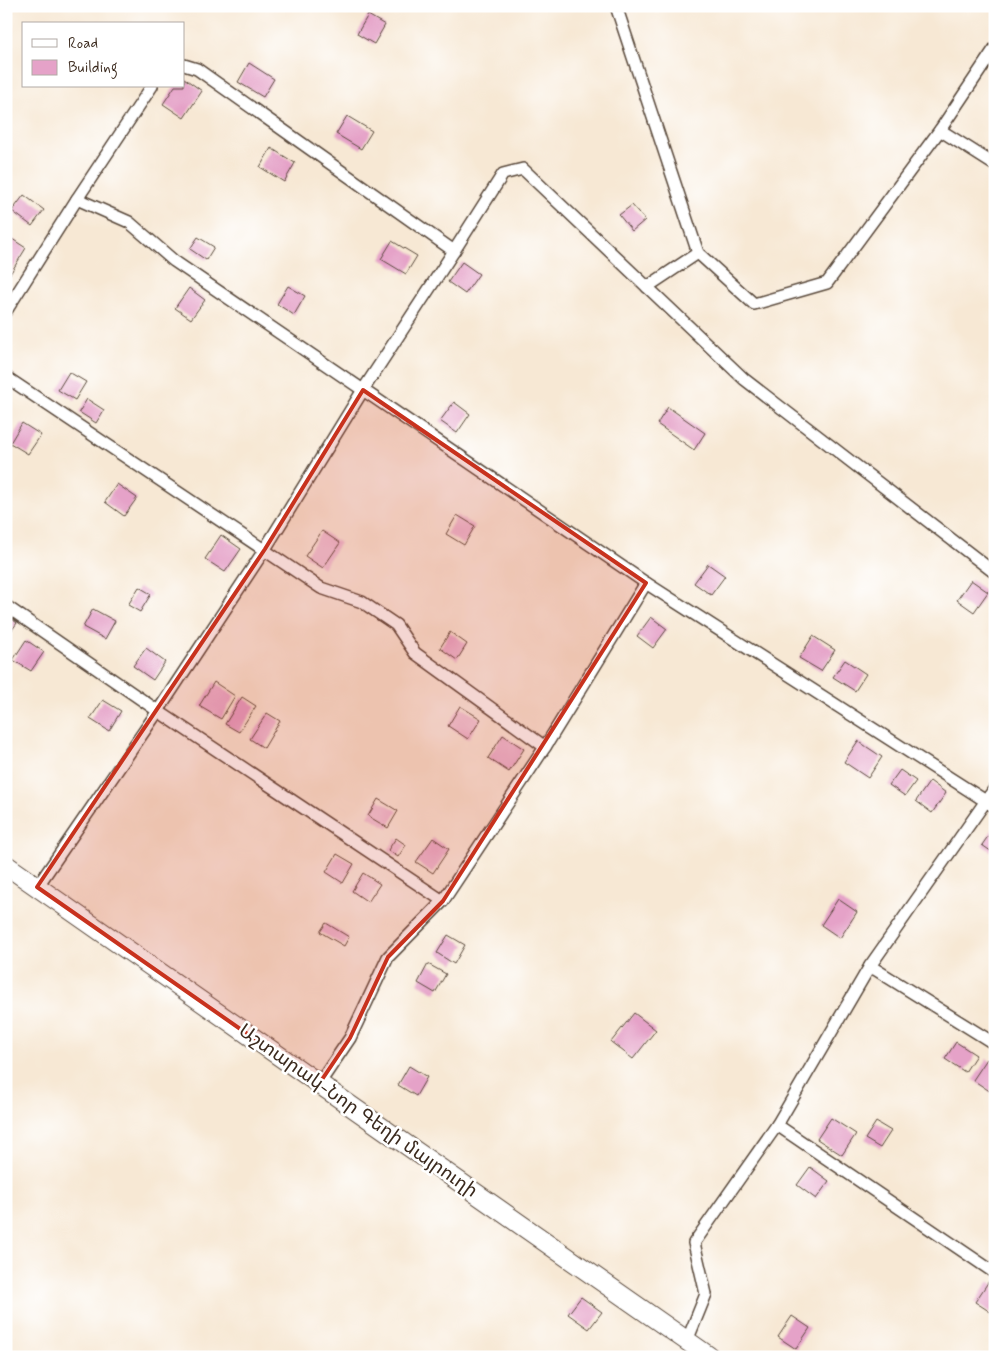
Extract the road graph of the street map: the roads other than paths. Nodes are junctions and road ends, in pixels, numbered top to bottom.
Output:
1 (616, 6) edge
2 (995, 48) edge
3 (185, 65) edge
4 (151, 88) edge
5 (940, 130) junction
6 (995, 164) edge
7 (77, 199) junction
8 (454, 252) junction
9 (698, 253) junction
10 (647, 287) junction
11 (6, 312) edge
12 (6, 377) edge
13 (363, 390) junction
14 (265, 549) junction
15 (995, 573) edge
16 (646, 584) junction
17 (6, 606) edge
18 (158, 711) junction
19 (545, 747) junction
20 (995, 788) edge
21 (990, 804) edge
22 (6, 865) edge
23 (37, 887) junction
24 (443, 901) junction
25 (870, 966) junction
26 (995, 1044) edge
27 (319, 1084) junction
28 (777, 1124) junction
29 (995, 1273) edge
30 (687, 1341) junction
31 (710, 1357) edge

1 - 9 street
2 - 5 street
3 - 8 street
4 - 7 street
5 - 6 street
5 - 9 street
7 - 11 street
7 - 13 street
8 - 10 street
8 - 13 street
9 - 10 street
10 - 15 street
12 - 14 street
13 - 14 street
13 - 16 street
14 - 18 street
14 - 19 street
16 - 19 street
16 - 21 street
17 - 18 street
18 - 23 street
18 - 24 street
19 - 24 street
20 - 21 street
21 - 25 street
22 - 23 main road, Աշտարակ-Նոր Գեղի մայրուղի
23 - 27 main road, Աշտարակ-Նոր Գեղի մայրուղի
24 - 27 street
25 - 26 street
25 - 28 street
27 - 30 main road, Աշտարակ-Նոր Գեղի մայրուղի
28 - 29 street
28 - 30 street
30 - 31 main road, Աշտարակ-Նոր Գեղի մայրուղի

